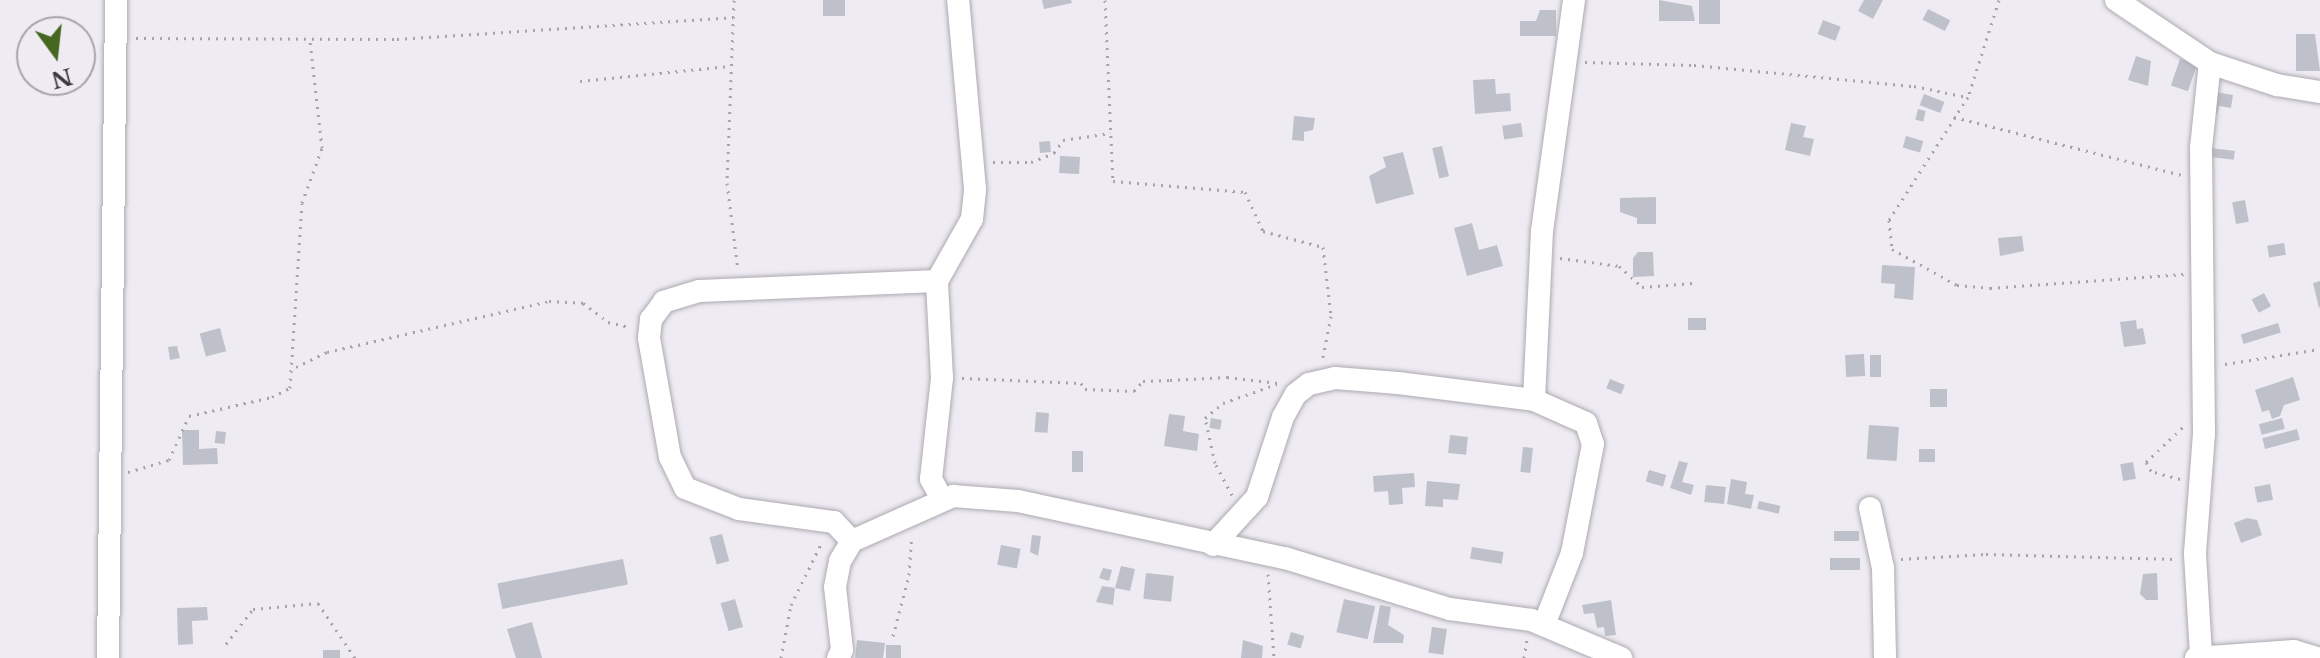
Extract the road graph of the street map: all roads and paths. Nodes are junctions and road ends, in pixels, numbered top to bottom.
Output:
1 (116, 0) edge
2 (734, 0) edge
3 (958, 0) edge
4 (1105, 0) edge
5 (1574, 0) edge
6 (1999, 0) edge
7 (2116, 0) edge
8 (733, 17) junction
9 (116, 38) junction
10 (310, 41) junction
11 (1565, 62) junction
12 (2210, 63) junction
13 (729, 66) junction
14 (580, 81) dead end
15 (2320, 92) edge
16 (1968, 97) junction
17 (1954, 117) junction
18 (1110, 133) junction
19 (974, 160) junction
20 (2201, 179) junction
21 (1540, 255) junction
22 (2204, 270) junction
23 (937, 281) junction
24 (1693, 283) dead end
25 (754, 287) junction
26 (650, 329) junction
27 (2320, 349) edge
28 (296, 367) junction
29 (2200, 368) junction
30 (942, 378) junction
31 (1315, 382) junction
32 (1282, 383) junction
33 (1534, 400) junction
34 (2202, 414) junction
35 (113, 475) junction
36 (2200, 485) junction
37 (942, 499) junction
38 (1870, 508) dead end
39 (1243, 515) junction
40 (914, 517) junction
41 (834, 522) junction
42 (852, 541) junction
43 (1213, 545) junction
44 (1268, 555) junction
45 (2195, 558) junction
46 (1882, 559) junction
47 (1544, 625) junction
48 (893, 636) dead end
49 (226, 644) dead end
50 (2198, 656) edge
51 (108, 658) edge
52 (355, 658) edge
53 (781, 658) edge
54 (838, 658) edge
55 (1274, 658) edge
56 (1621, 658) edge
57 (1885, 658) edge
58 (2317, 658) edge

1 - 9 street
2 - 8 path
3 - 19 street
4 - 18 path
5 - 11 street
6 - 16 path
7 - 12 street
8 - 10 path
8 - 13 path
9 - 10 path
9 - 35 street
10 - 28 path
11 - 16 path
11 - 21 street
12 - 15 street
12 - 20 street
13 - 14 path
13 - 25 path
16 - 17 path
17 - 20 path
17 - 22 path
18 - 19 path
18 - 31 path
19 - 23 street
20 - 22 street
21 - 24 path
21 - 33 street
22 - 29 street
23 - 25 street
23 - 30 street
25 - 26 street
26 - 28 path
26 - 41 street
27 - 29 path
28 - 35 path
29 - 34 street
30 - 32 path
30 - 37 street
31 - 32 path
31 - 33 street
31 - 39 street
32 - 39 path
33 - 47 street
34 - 36 street
34 - 36 path
35 - 51 street
36 - 45 street
37 - 40 street
37 - 43 street
38 - 46 street
39 - 43 street
40 - 42 street
40 - 48 path
41 - 42 street
41 - 53 path
42 - 54 street
43 - 44 street
44 - 47 street
44 - 55 path
45 - 46 path
45 - 50 street
46 - 57 street
47 - 56 street
49 - 52 path
50 - 58 street

